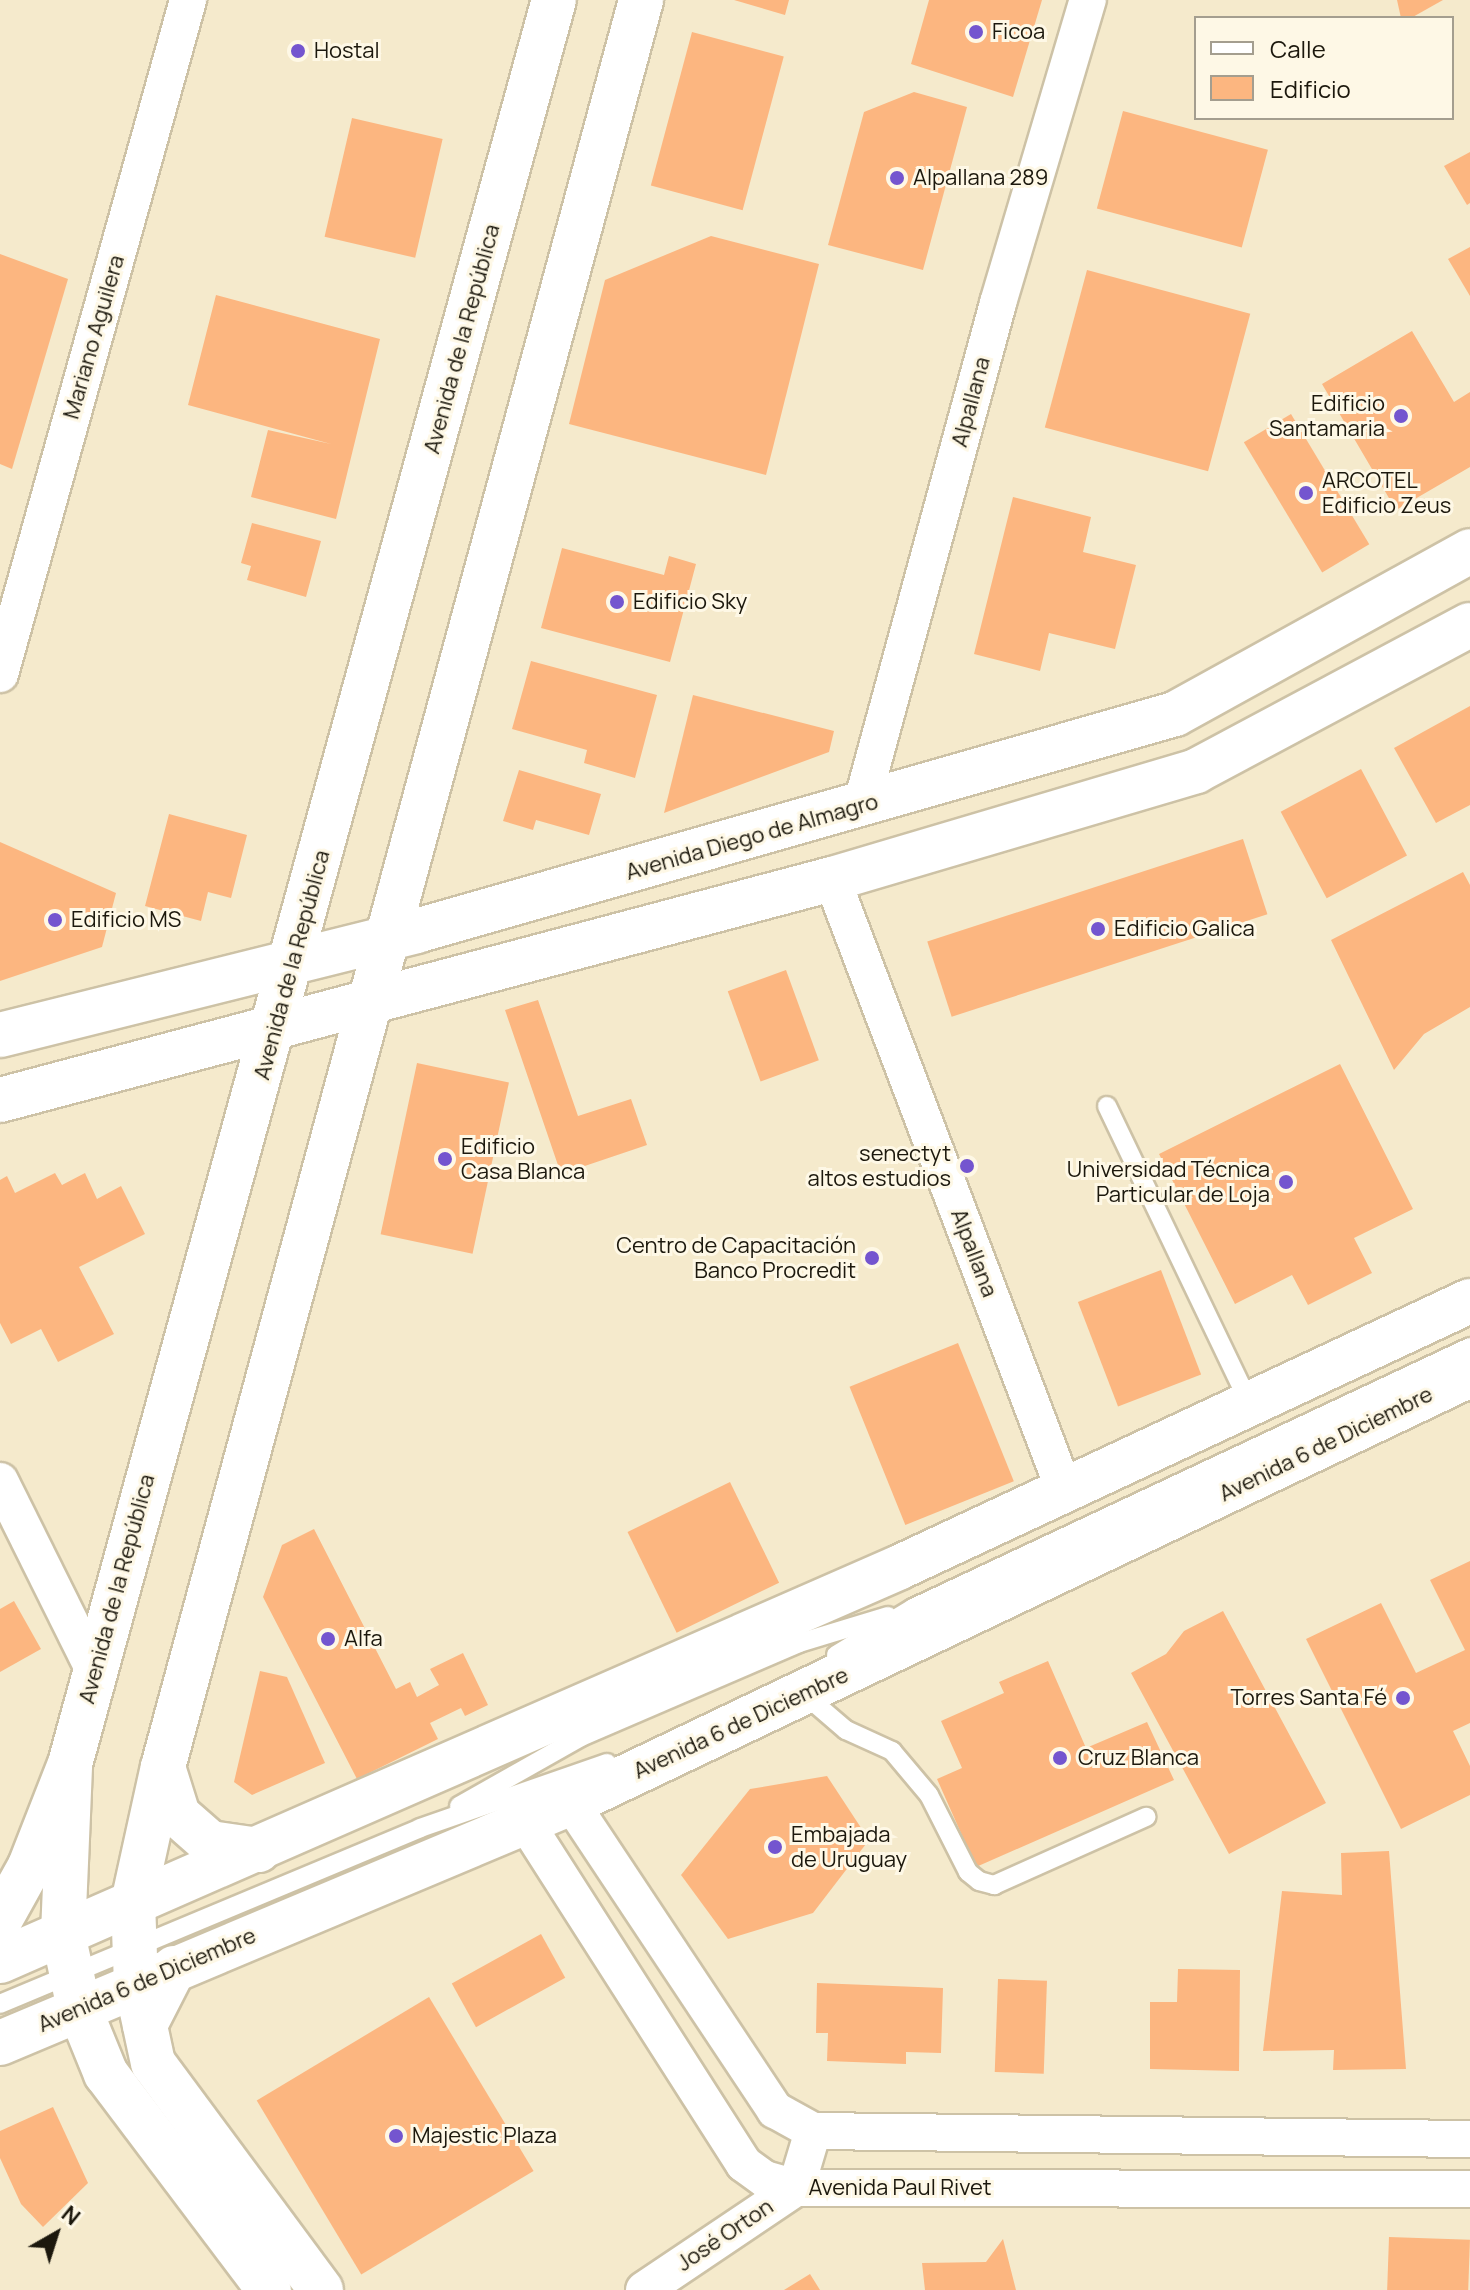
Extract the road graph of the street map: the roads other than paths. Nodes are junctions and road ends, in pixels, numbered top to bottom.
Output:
1 (188, 0) edge
2 (554, 0) edge
3 (641, 0) edge
4 (1088, 0) edge
5 (1470, 551) edge
6 (1470, 625) edge
7 (0, 674) edge
8 (861, 806) junction
9 (832, 879) junction
10 (388, 938) junction
11 (292, 964) junction
12 (370, 1003) junction
13 (276, 1028) junction
14 (0, 1035) edge
15 (0, 1100) edge
16 (1107, 1106) dead end
17 (1470, 1301) edge
18 (1470, 1347) edge
19 (1470, 1375) edge
20 (1250, 1405) junction
21 (0, 1481) edge
22 (1065, 1492) junction
23 (913, 1608) junction
24 (93, 1668) junction
25 (804, 1694) junction
26 (70, 1764) junction
27 (163, 1767) junction
28 (571, 1803) junction
29 (1146, 1817) dead end
30 (524, 1820) junction
31 (420, 1828) junction
32 (258, 1850) junction
33 (0, 1920) edge
34 (0, 1961) edge
35 (144, 1965) junction
36 (71, 1971) junction
37 (0, 2004) edge
38 (0, 2043) edge
39 (749, 2074) junction
40 (704, 2103) junction
41 (813, 2131) junction
42 (1470, 2139) edge
43 (796, 2188) junction
44 (1470, 2189) edge
45 (269, 2290) edge
46 (321, 2290) edge
47 (644, 2290) edge

1 - 7 street, Mariano Aguilera
2 - 11 main road, Avenida de la República
3 - 10 main road
4 - 8 street, Alpallana
5 - 8 main road, Avenida Diego de Almagro
6 - 9 main road
8 - 10 main road, Avenida Diego de Almagro
9 - 12 main road
9 - 22 street, Alpallana
10 - 11 main road, Avenida Diego de Almagro
10 - 12 main road
11 - 13 main road, Avenida de la República
11 - 14 main road, Avenida Diego de Almagro
12 - 13 main road
12 - 27 main road
13 - 15 main road
13 - 24 main road, Avenida de la República
16 - 20 lane
17 - 20 main road, Avenida 6 de Diciembre
18 - 23 lane
19 - 25 main road, Avenida 6 de Diciembre
20 - 22 main road, Avenida 6 de Diciembre
21 - 24 street
22 - 32 main road, Avenida 6 de Diciembre
23 - 31 lane
23 - 31 lane
24 - 26 main road, Avenida de la República
25 - 28 main road, Avenida 6 de Diciembre
25 - 29 lane
26 - 33 main road
26 - 36 main road, Avenida de la República
27 - 32 main road
27 - 35 main road
28 - 30 main road, Avenida 6 de Diciembre
28 - 39 street
30 - 35 main road, Avenida 6 de Diciembre
30 - 40 street, Avenida Paul Rivet
31 - 35 lane
32 - 35 main road, Avenida 6 de Diciembre
34 - 36 main road, Avenida 6 de Diciembre
35 - 36 main road, Avenida 6 de Diciembre
35 - 36 main road, Avenida 6 de Diciembre
35 - 46 main road
36 - 37 lane
36 - 38 main road, Avenida 6 de Diciembre
36 - 45 main road
39 - 40 street
39 - 41 street
40 - 43 street, Avenida Paul Rivet
41 - 42 street
41 - 43 street, José Orton
43 - 44 street, Avenida Paul Rivet
43 - 47 street, José Orton

